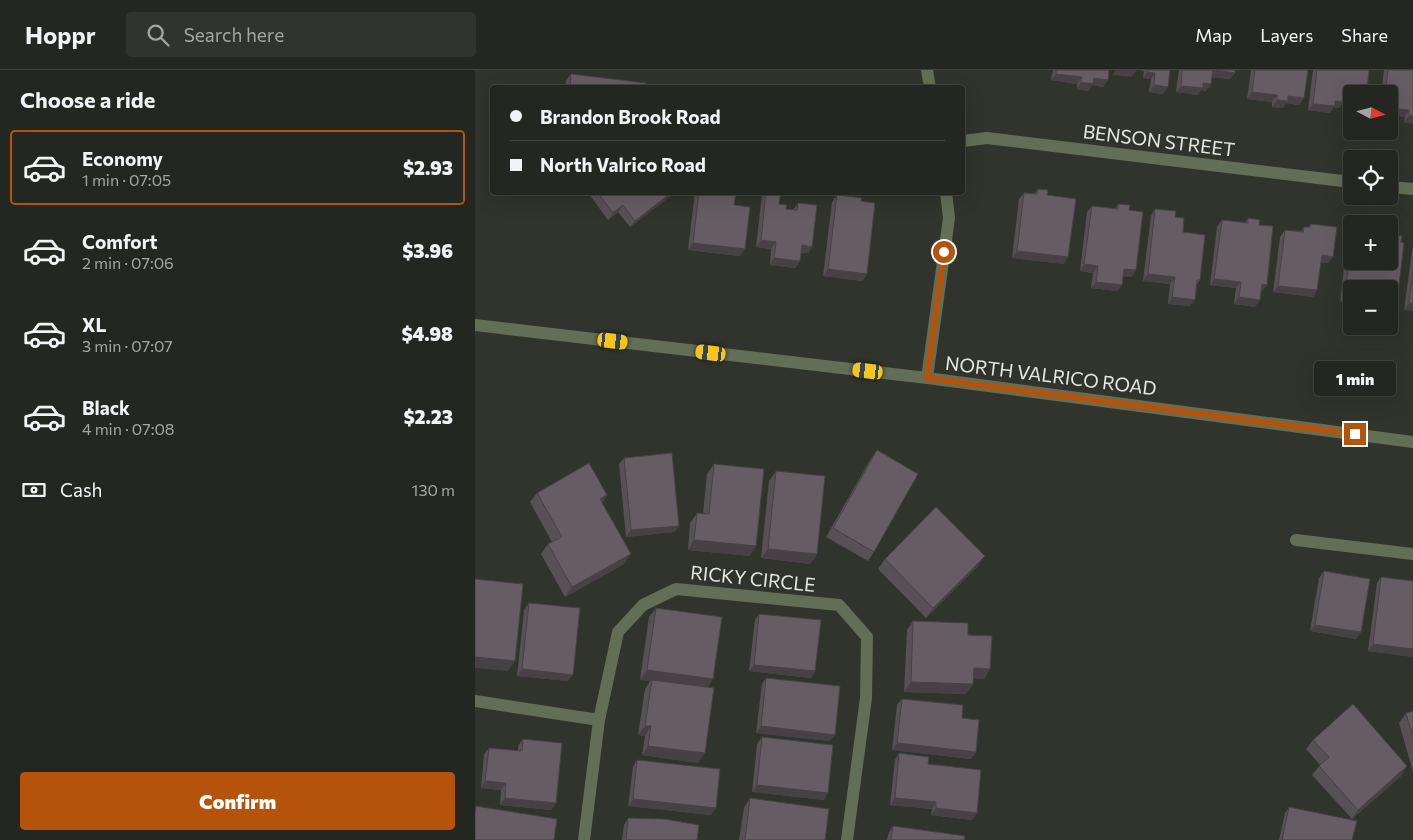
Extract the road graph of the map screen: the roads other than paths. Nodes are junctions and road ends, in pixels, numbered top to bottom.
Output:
1 (927, 70) edge
2 (930, 85) edge
3 (965, 142) edge
4 (1343, 181) edge
5 (1398, 188) edge
6 (1413, 190) edge
7 (946, 195) edge
8 (475, 325) edge
9 (927, 378) junction
10 (1413, 442) edge
11 (1296, 540) dead end
12 (1413, 554) edge
13 (475, 701) edge
14 (599, 720) junction
15 (584, 840) edge
16 (847, 840) edge

1 - 2 street
3 - 4 street, BENSON STREET
5 - 6 street
7 - 9 street
8 - 9 street, NORTH VALRICO ROAD
9 - 10 street, NORTH VALRICO ROAD
11 - 12 street
13 - 14 street
14 - 15 street, RICKY CIRCLE
14 - 16 street, RICKY CIRCLE

